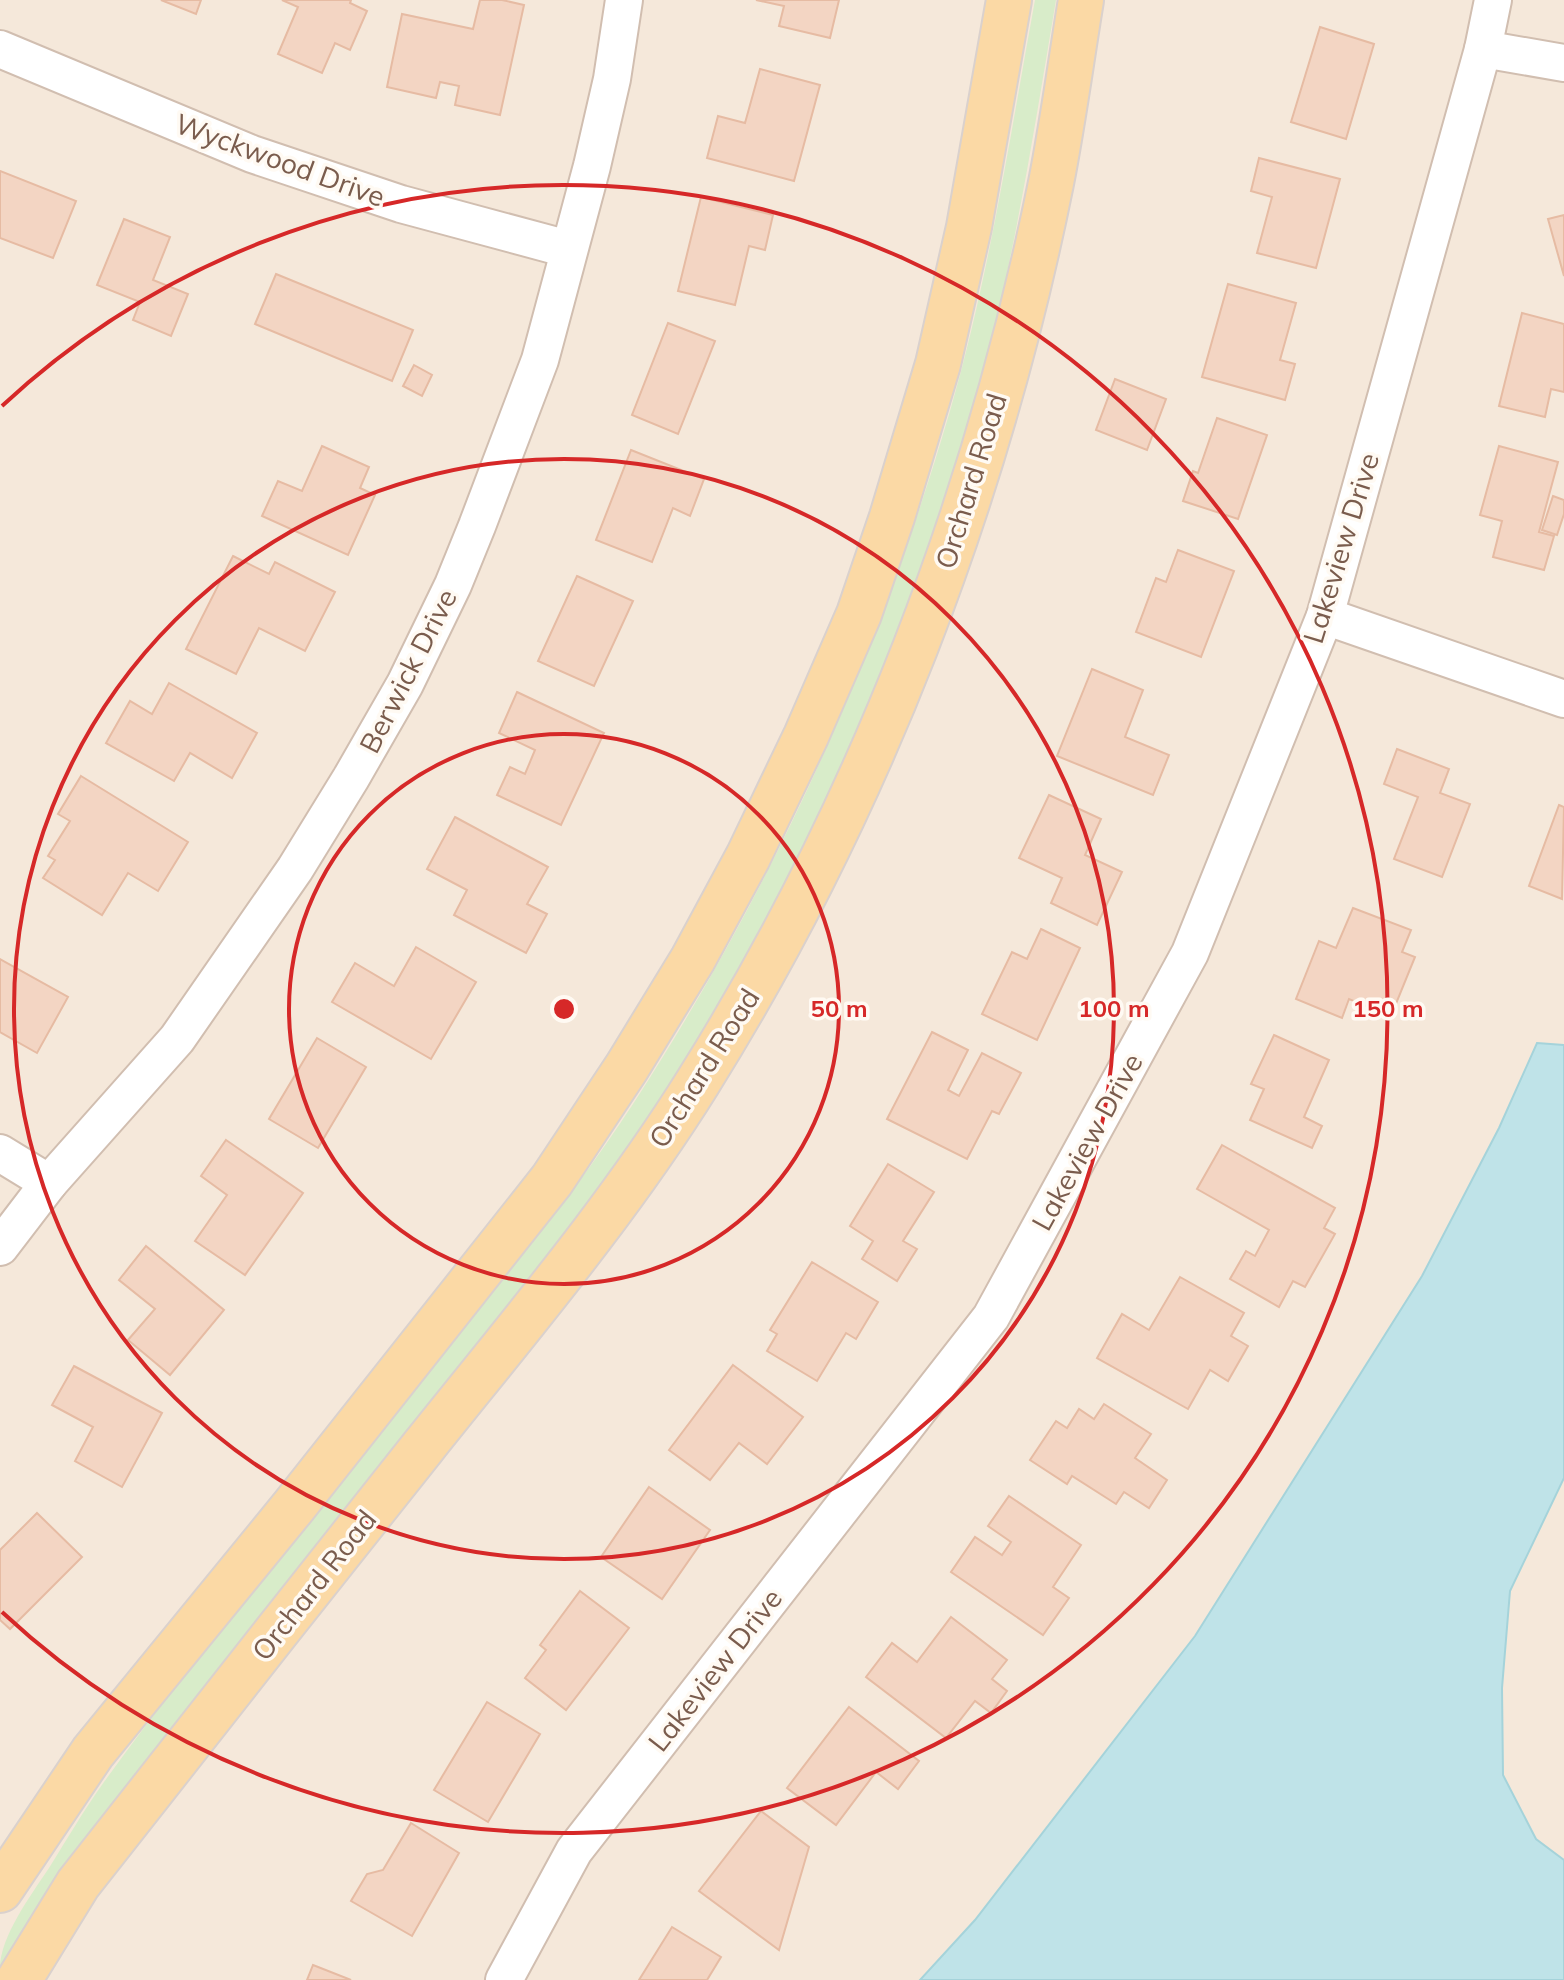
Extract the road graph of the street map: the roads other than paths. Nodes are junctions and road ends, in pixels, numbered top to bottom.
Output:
1 (624, 0) edge
2 (1009, 0) edge
3 (1081, 0) edge
4 (1493, 0) edge
5 (0, 49) edge
6 (1483, 49) junction
7 (1564, 63) edge
8 (568, 249) junction
9 (1325, 616) junction
10 (1564, 699) edge
11 (0, 1153) edge
12 (49, 1183) junction
13 (0, 1247) edge
14 (0, 1890) edge
15 (19, 1980) edge
16 (504, 1980) edge

1 - 8 street, Berwick Drive
2 - 14 main road
3 - 15 main road, Orchard Road
4 - 6 street, Lakeview Drive
5 - 8 street, Wyckwood Drive
6 - 7 street
6 - 9 street, Lakeview Drive
8 - 12 street, Berwick Drive
9 - 10 street
9 - 16 street, Lakeview Drive
11 - 12 street
12 - 13 street, Berwick Drive

